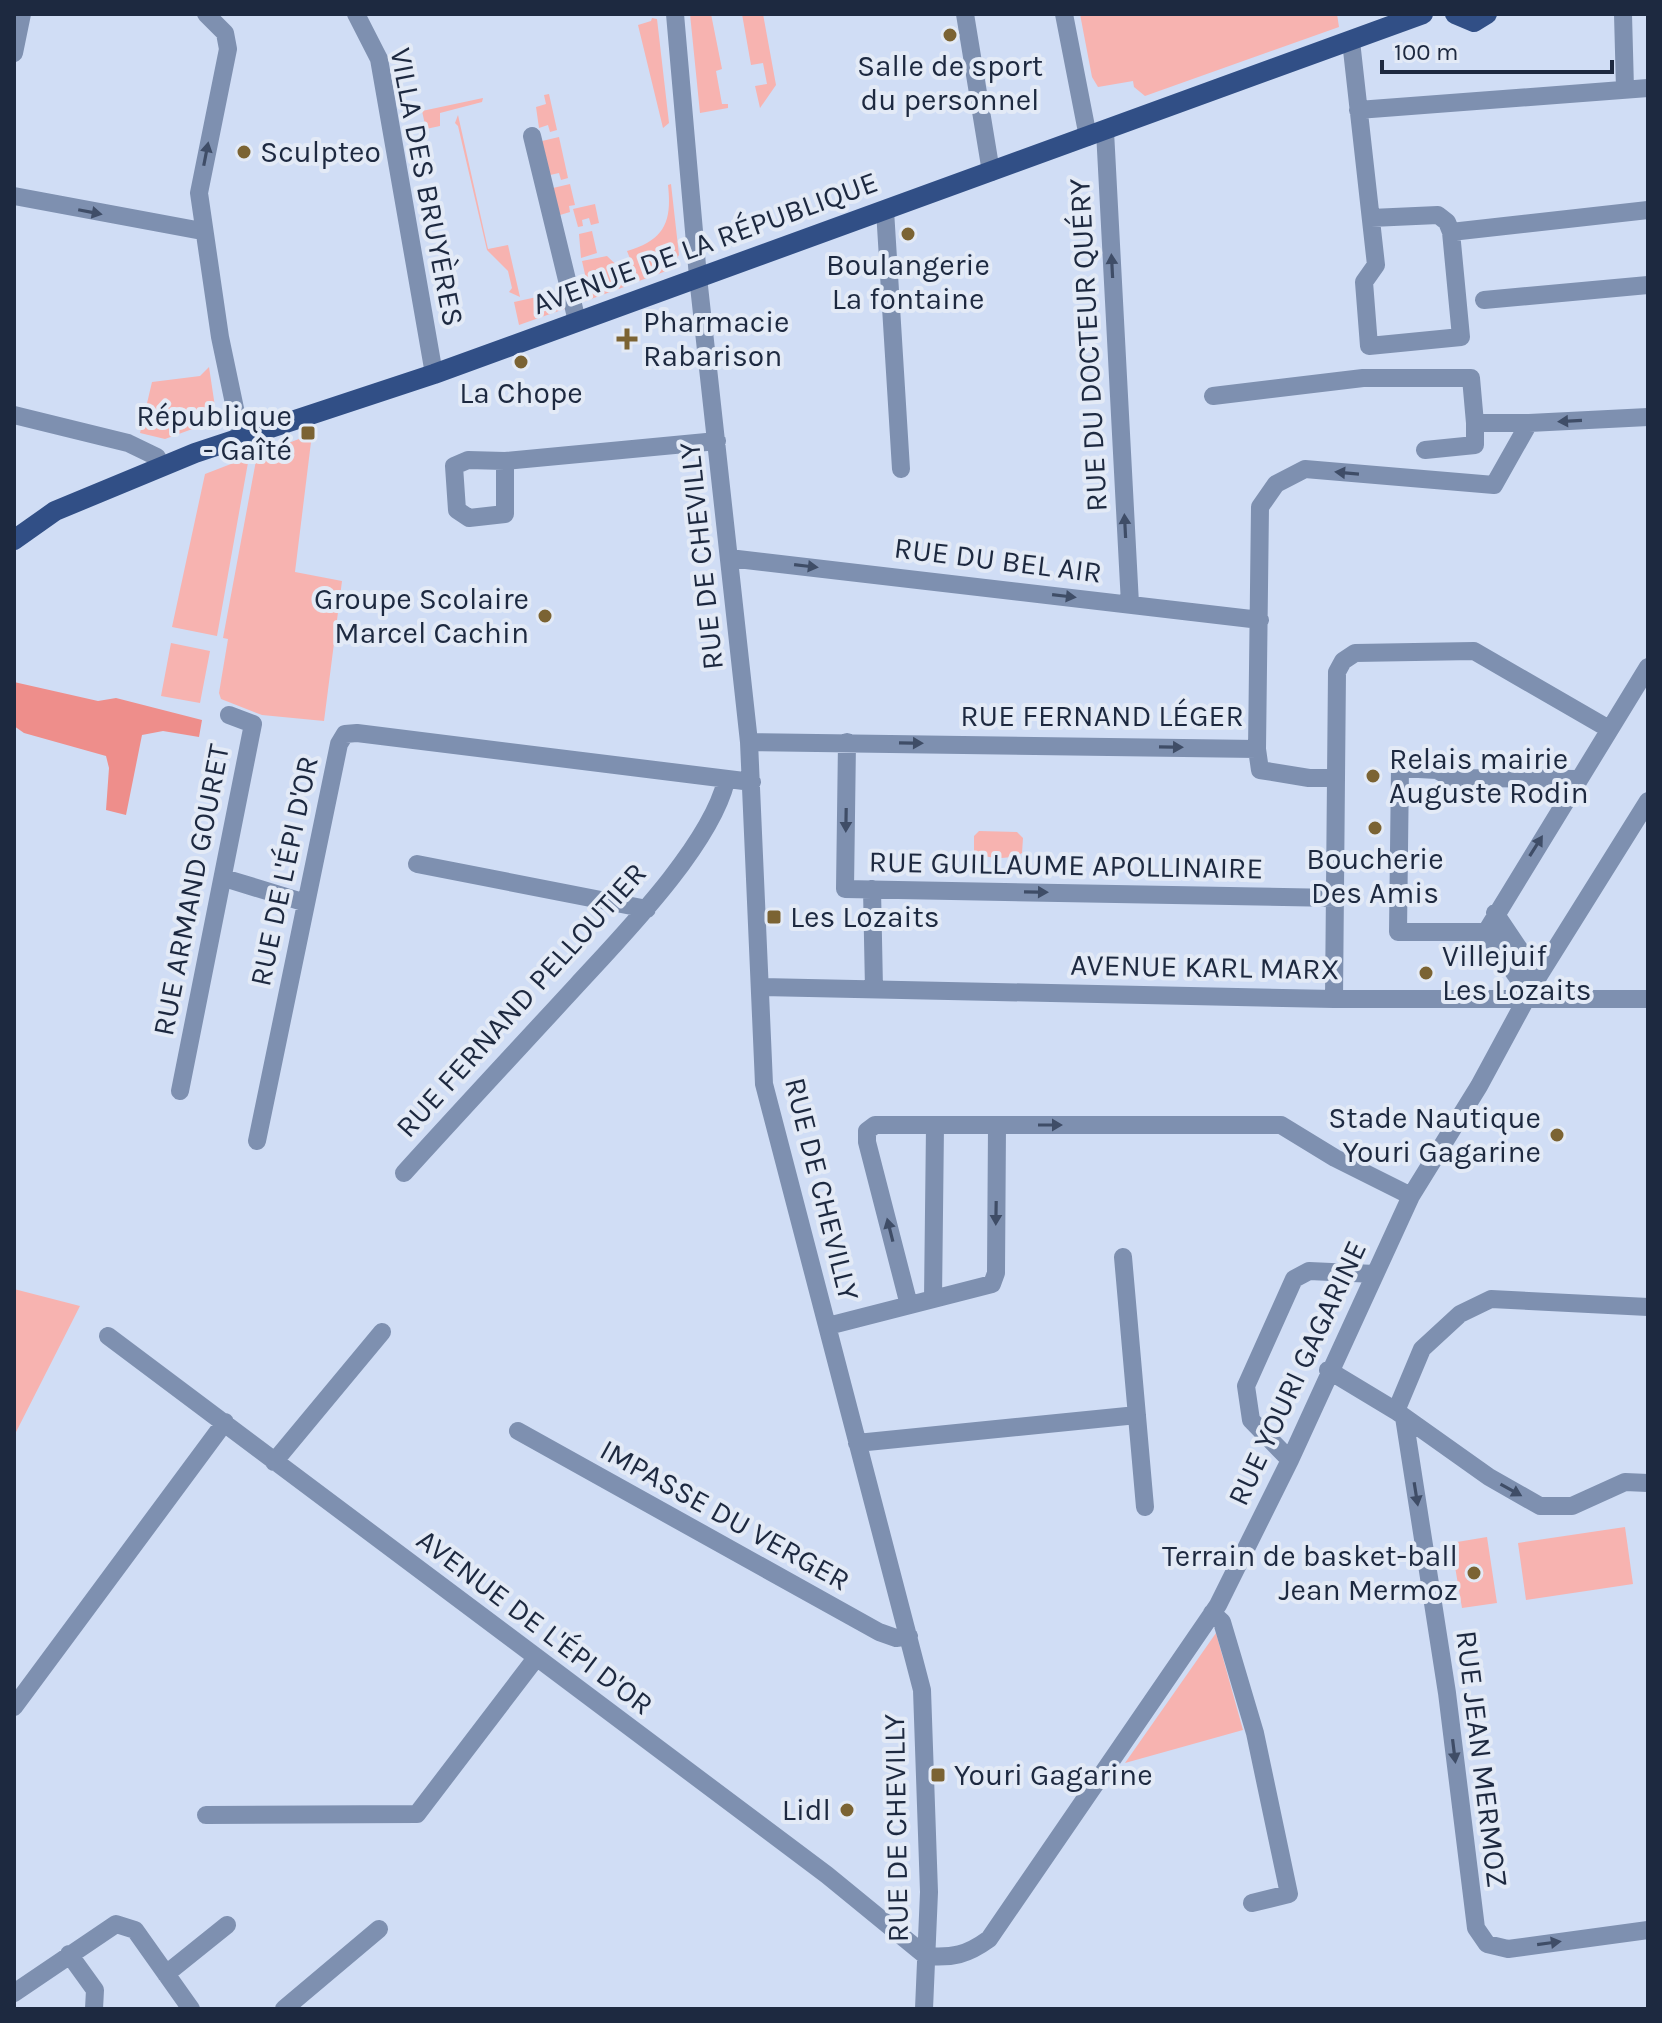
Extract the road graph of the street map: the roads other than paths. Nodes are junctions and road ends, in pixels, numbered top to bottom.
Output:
1 (22, 14) edge
2 (206, 14) edge
3 (356, 14) edge
4 (675, 14) edge
5 (965, 14) edge
6 (1064, 14) edge
7 (1423, 14) edge
8 (1455, 14) edge
9 (1487, 14) edge
10 (1623, 14) edge
11 (1351, 41) junction
12 (14, 53) edge
13 (1648, 88) edge
14 (1625, 89) junction
15 (1358, 110) junction
16 (1096, 134) junction
17 (532, 136) dead end
18 (991, 172) junction
19 (14, 196) edge
20 (885, 210) junction
21 (1648, 210) edge
22 (1371, 218) junction
23 (202, 231) junction
24 (1451, 232) junction
25 (698, 277) junction
26 (1648, 285) edge
27 (1484, 300) dead end
28 (577, 321) junction
29 (434, 374) junction
30 (1213, 396) dead end
31 (14, 415) edge
32 (1648, 417) edge
33 (1475, 423) junction
34 (1529, 423) junction
35 (241, 437) junction
36 (717, 441) junction
37 (1425, 450) dead end
38 (505, 461) dead end
39 (161, 467) junction
40 (901, 469) dead end
41 (14, 540) edge
42 (729, 558) junction
43 (1130, 604) junction
44 (1260, 620) junction
45 (1648, 667) edge
46 (229, 715) dead end
47 (1609, 729) junction
48 (749, 742) junction
49 (847, 742) junction
50 (1257, 749) junction
51 (1336, 778) junction
52 (1578, 779) junction
53 (726, 781) junction
54 (752, 782) junction
55 (1648, 801) edge
56 (417, 864) dead end
57 (224, 878) junction
58 (872, 889) junction
59 (1336, 898) junction
60 (306, 903) junction
61 (647, 909) junction
62 (1495, 913) junction
63 (1486, 932) junction
64 (1538, 977) junction
65 (761, 987) junction
66 (874, 989) junction
67 (1334, 999) junction
68 (1526, 999) junction
69 (1648, 999) edge
70 (180, 1091) dead end
71 (935, 1126) junction
72 (997, 1126) junction
73 (257, 1141) dead end
74 (404, 1173) dead end
75 (1411, 1196) junction
76 (1123, 1257) dead end
77 (1375, 1274) junction
78 (933, 1299) junction
79 (909, 1305) junction
80 (1648, 1307) edge
81 (828, 1326) junction
82 (382, 1332) dead end
83 (108, 1336) dead end
84 (1328, 1370) junction
85 (1400, 1414) junction
86 (1137, 1415) junction
87 (225, 1422) junction
88 (518, 1431) dead end
89 (857, 1443) junction
90 (1290, 1460) junction
91 (274, 1462) junction
92 (1648, 1483) edge
93 (1145, 1507) dead end
94 (1212, 1613) junction
95 (909, 1636) junction
96 (536, 1658) junction
97 (14, 1707) edge
98 (206, 1815) dead end
99 (1252, 1903) dead end
100 (227, 1925) dead end
101 (379, 1929) dead end
102 (1648, 1930) edge
103 (69, 1954) junction
104 (926, 1956) junction
105 (166, 1974) junction
106 (14, 1993) edge
107 (94, 2009) edge
108 (191, 2009) edge
109 (284, 2009) edge
110 (924, 2009) edge

1 - 12 street
23 -> 2 street
3 - 29 street, VILLA DES BRUYÈRES
4 - 25 street, RUE DE CHEVILLY
5 - 18 street
6 - 16 street, RUE DU DOCTEUR QUÉRY
7 - 11 main road, AVENUE DE LA RÉPUBLIQUE
8 - 9 main road
10 - 14 street
11 - 15 street
11 - 16 main road, AVENUE DE LA RÉPUBLIQUE
13 - 14 street
14 - 15 street
15 - 22 street
16 - 18 main road, AVENUE DE LA RÉPUBLIQUE
43 -> 16 street, RUE DU DOCTEUR QUÉRY
17 - 28 street
18 - 20 main road, AVENUE DE LA RÉPUBLIQUE
19 -> 23 street
20 - 25 main road, AVENUE DE LA RÉPUBLIQUE
20 - 40 street
21 - 24 street
22 - 24 street
22 - 24 street
23 - 35 street
25 - 28 main road, AVENUE DE LA RÉPUBLIQUE
25 - 36 street, RUE DE CHEVILLY
26 - 27 street
28 - 29 main road, AVENUE DE LA RÉPUBLIQUE
29 - 35 main road, AVENUE DE LA RÉPUBLIQUE
30 - 33 street
31 - 39 street
32 -> 34 street
33 - 34 street
33 - 37 street
34 -> 44 street, RUE FERNAND LÉGER
35 - 39 main road, AVENUE DE LA RÉPUBLIQUE
36 - 38 street
36 - 42 street, RUE DE CHEVILLY
39 - 41 main road, AVENUE DE LA RÉPUBLIQUE
42 -> 43 street, RUE DU BEL AIR
42 - 48 street, RUE DE CHEVILLY
43 - 44 street, RUE DU BEL AIR
44 - 50 street, RUE FERNAND LÉGER
45 - 47 street
46 - 57 street, RUE ARMAND GOURET
47 - 51 street
47 - 52 street
48 - 49 street, RUE FERNAND LÉGER
48 - 54 street, RUE DE CHEVILLY
49 -> 50 street, RUE FERNAND LÉGER
49 -> 58 street, RUE GUILLAUME APOLLINAIRE
50 - 51 street
51 - 59 street
62 -> 52 street
52 - 63 street
53 - 54 street, RUE DE L'ÉPI D'OR
53 - 60 street, RUE DE L'ÉPI D'OR
53 - 61 street, RUE FERNAND PELLOUTIER
54 - 65 street, RUE DE CHEVILLY
55 - 64 street, RUE YOURI GAGARINE
56 - 61 street
57 - 60 street
57 - 70 street, RUE ARMAND GOURET
58 -> 59 street, RUE GUILLAUME APOLLINAIRE
58 - 66 street
59 - 67 street
60 - 73 street, RUE DE L'ÉPI D'OR
61 - 74 street, RUE FERNAND PELLOUTIER
62 - 63 street
62 - 64 street
63 - 68 street
64 - 68 street, RUE YOURI GAGARINE
65 - 66 street, AVENUE KARL MARX
65 - 81 street, RUE DE CHEVILLY
66 - 67 street, AVENUE KARL MARX
67 - 68 street, AVENUE KARL MARX
68 - 69 street, AVENUE KARL MARX
68 - 75 street, RUE YOURI GAGARINE
71 - 72 street
71 - 78 street
79 -> 71 street
72 -> 75 street
72 -> 78 street
75 - 77 street, RUE YOURI GAGARINE
76 - 86 street
77 - 84 street, RUE YOURI GAGARINE
77 - 90 street
78 - 79 street
79 - 81 street
80 - 85 street
81 - 89 street, RUE DE CHEVILLY
82 - 91 street
83 - 87 street, AVENUE DE L'ÉPI D'OR
84 - 85 street
84 - 90 street, RUE YOURI GAGARINE
85 -> 92 street
85 -> 102 street, RUE JEAN MERMOZ
86 - 89 street
86 - 93 street
87 - 91 street, AVENUE DE L'ÉPI D'OR
87 - 97 street
88 - 95 street, IMPASSE DU VERGER
89 - 95 street, RUE DE CHEVILLY
90 - 94 street, RUE YOURI GAGARINE
91 - 96 street, AVENUE DE L'ÉPI D'OR
94 - 99 street
94 - 104 street, RUE YOURI GAGARINE
95 - 104 street, RUE DE CHEVILLY
96 - 98 street
96 - 104 street, AVENUE DE L'ÉPI D'OR
100 - 105 street
101 - 109 street
103 - 105 street
103 - 106 street
103 - 107 street
104 - 110 street, RUE DE CHEVILLY
105 - 108 street

